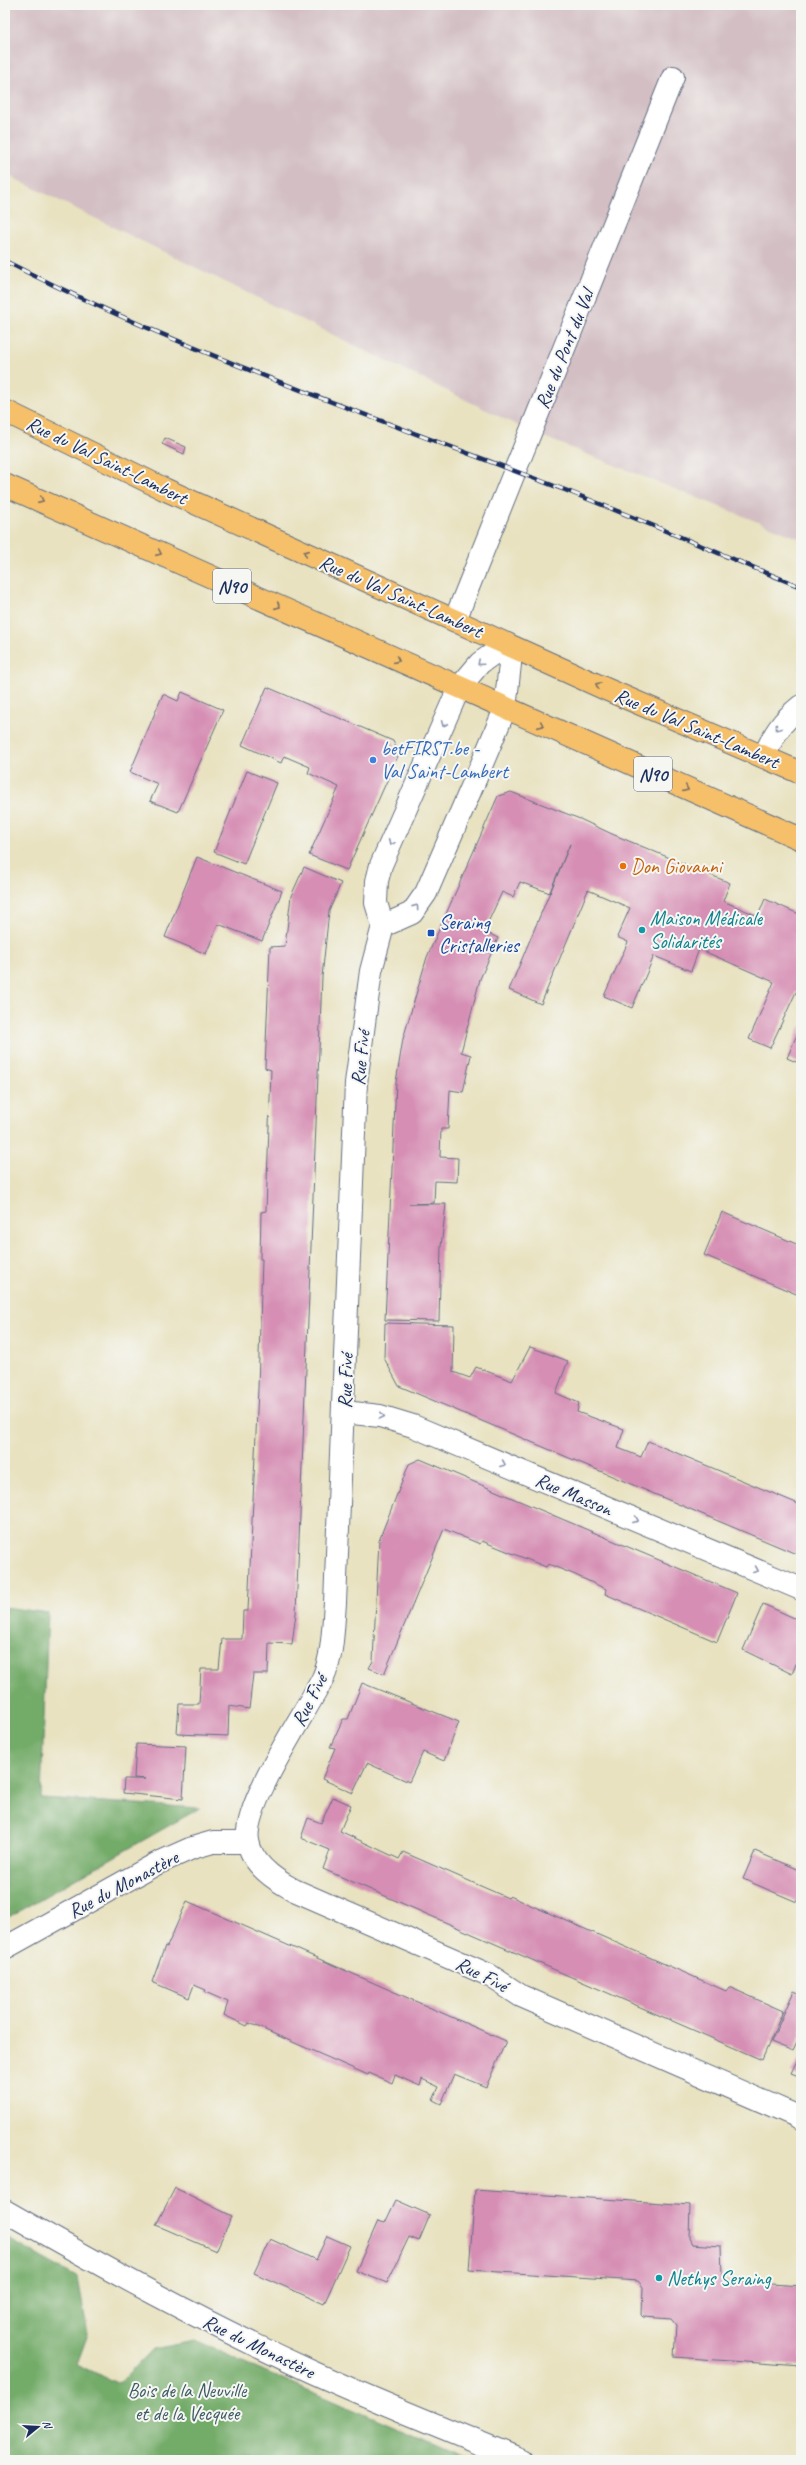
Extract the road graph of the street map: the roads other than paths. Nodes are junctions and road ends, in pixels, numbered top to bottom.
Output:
1 (673, 77) dead end
2 (5, 411) edge
3 (5, 485) edge
4 (455, 620) junction
5 (507, 644) junction
6 (459, 688) junction
7 (801, 706) edge
8 (506, 709) junction
9 (764, 757) junction
10 (801, 773) edge
11 (801, 839) edge
12 (383, 926) junction
13 (344, 1412) junction
14 (801, 1589) edge
15 (248, 1842) junction
16 (5, 1948) edge
17 (801, 2118) edge
18 (5, 2211) edge
19 (522, 2460) edge

1 - 4 street, Rue du Pont du Val
4 -> 2 main road, Rue du Val Saint-Lambert
3 -> 6 main road, N90
4 - 5 main road, Rue du Val Saint-Lambert
5 -> 6 street
5 - 8 street
9 -> 5 main road, Rue du Val Saint-Lambert
6 - 8 main road, N90
6 -> 12 street
7 -> 9 street
8 -> 11 main road, N90
12 -> 8 street
9 - 10 main road, Rue du Val Saint-Lambert
12 - 13 street, Rue Fivé
13 -> 14 street, Rue Masson
13 - 15 street, Rue Fivé
15 - 16 street, Rue du Monastère
15 - 17 street, Rue Fivé
18 - 19 street, Rue du Monastère

